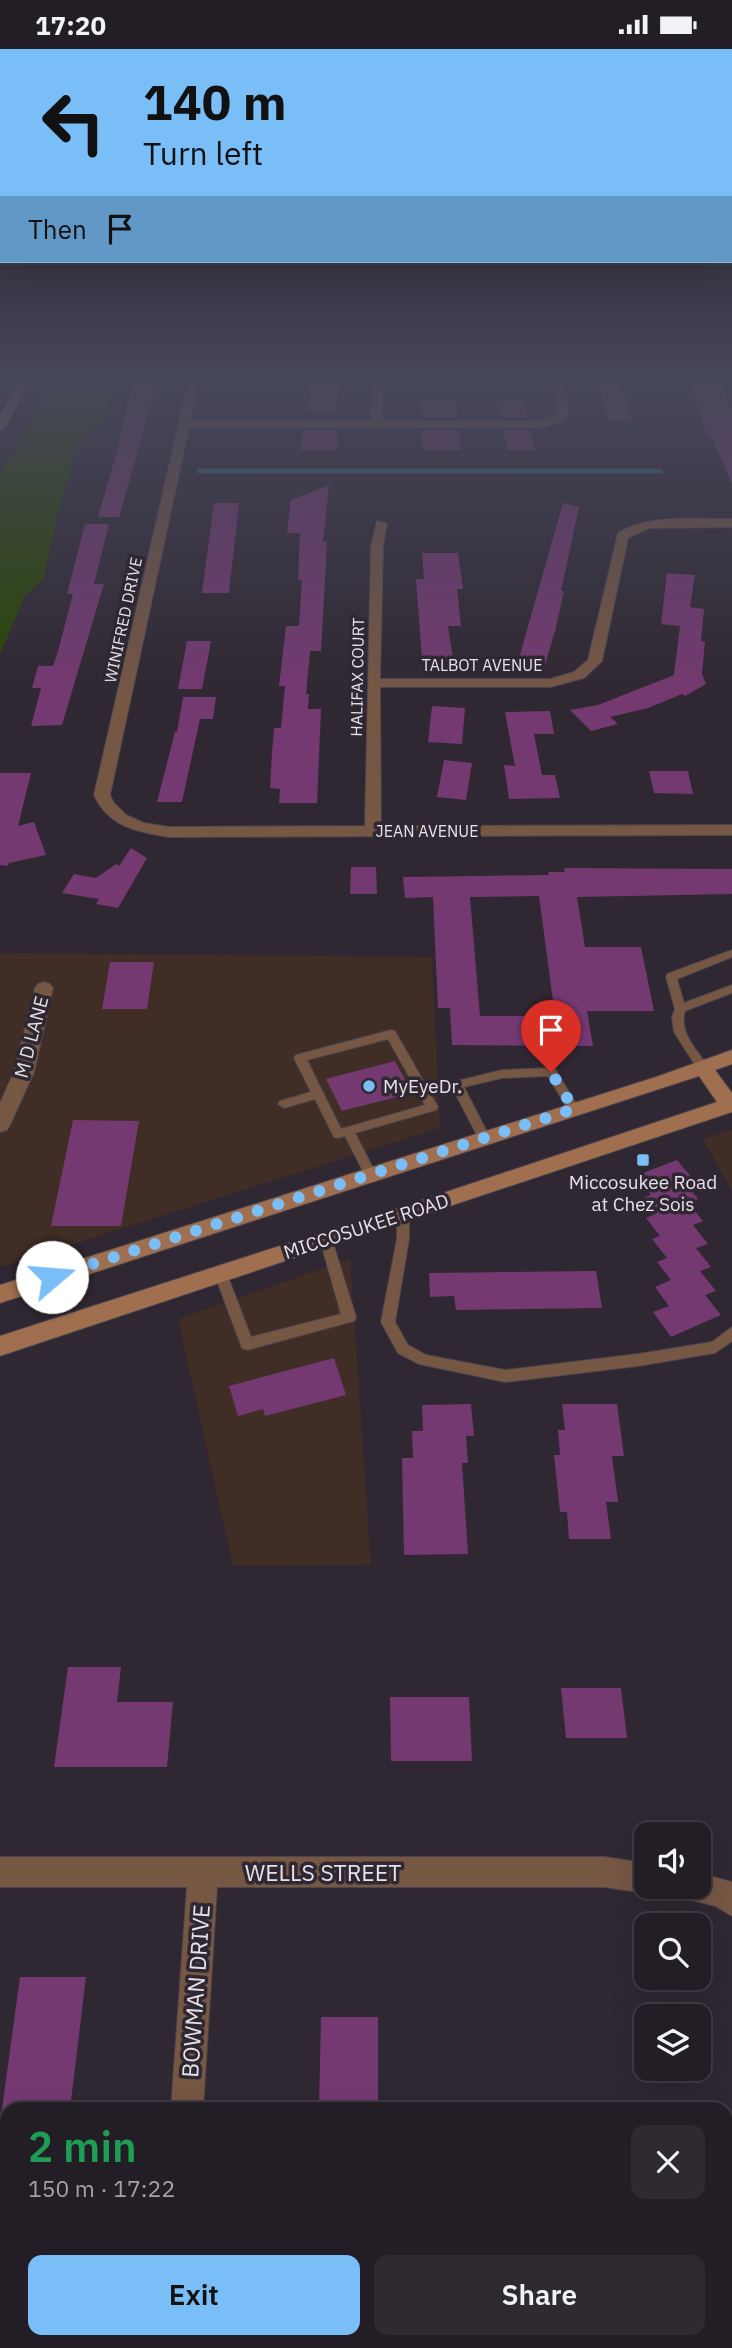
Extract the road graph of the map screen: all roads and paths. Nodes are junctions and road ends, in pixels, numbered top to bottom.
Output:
1 (170, 485) edge
2 (732, 523) edge
3 (381, 524) dead end
4 (373, 683) junction
5 (123, 820) joint
6 (732, 830) edge
7 (373, 831) junction
8 (732, 953) edge
9 (44, 988) dead end
10 (732, 989) edge
11 (680, 1009) junction
12 (732, 1058) edge
13 (703, 1067) junction
14 (318, 1094) junction
15 (284, 1104) dead end
16 (731, 1105) edge
17 (574, 1109) junction
18 (0, 1125) edge
19 (348, 1131) junction
20 (484, 1138) junction
21 (370, 1174) junction
22 (403, 1215) junction
23 (326, 1240) junction
24 (220, 1273) junction
25 (0, 1294) edge
26 (732, 1333) edge
27 (0, 1346) edge
28 (0, 1873) edge
29 (204, 1873) junction
30 (634, 1876) edge
31 (711, 1891) edge
32 (732, 1901) edge
33 (188, 2102) edge

1 - 5 street, WINIFRED DRIVE
2 - 4 street, TALBOT AVENUE
3 - 4 street, HALIFAX COURT
4 - 7 street, HALIFAX COURT
5 - 7 street, JEAN AVENUE
6 - 7 street, JEAN AVENUE
8 - 11 lane
9 - 18 street, M D LANE
10 - 11 lane
11 - 13 lane
12 - 13 street
13 - 16 street
13 - 17 street
14 - 15 lane
14 - 19 lane
14 - 19 lane
16 - 22 street, MICCOSUKEE ROAD
17 - 20 street
17 - 20 lane
19 - 21 lane
20 - 21 street
21 - 25 street
22 - 23 street, MICCOSUKEE ROAD
22 - 26 lane
23 - 24 street, MICCOSUKEE ROAD
23 - 24 lane
24 - 27 street, MICCOSUKEE ROAD
28 - 29 street, WELLS STREET
29 - 30 street, WELLS STREET
29 - 33 street, BOWMAN DRIVE
31 - 32 street

